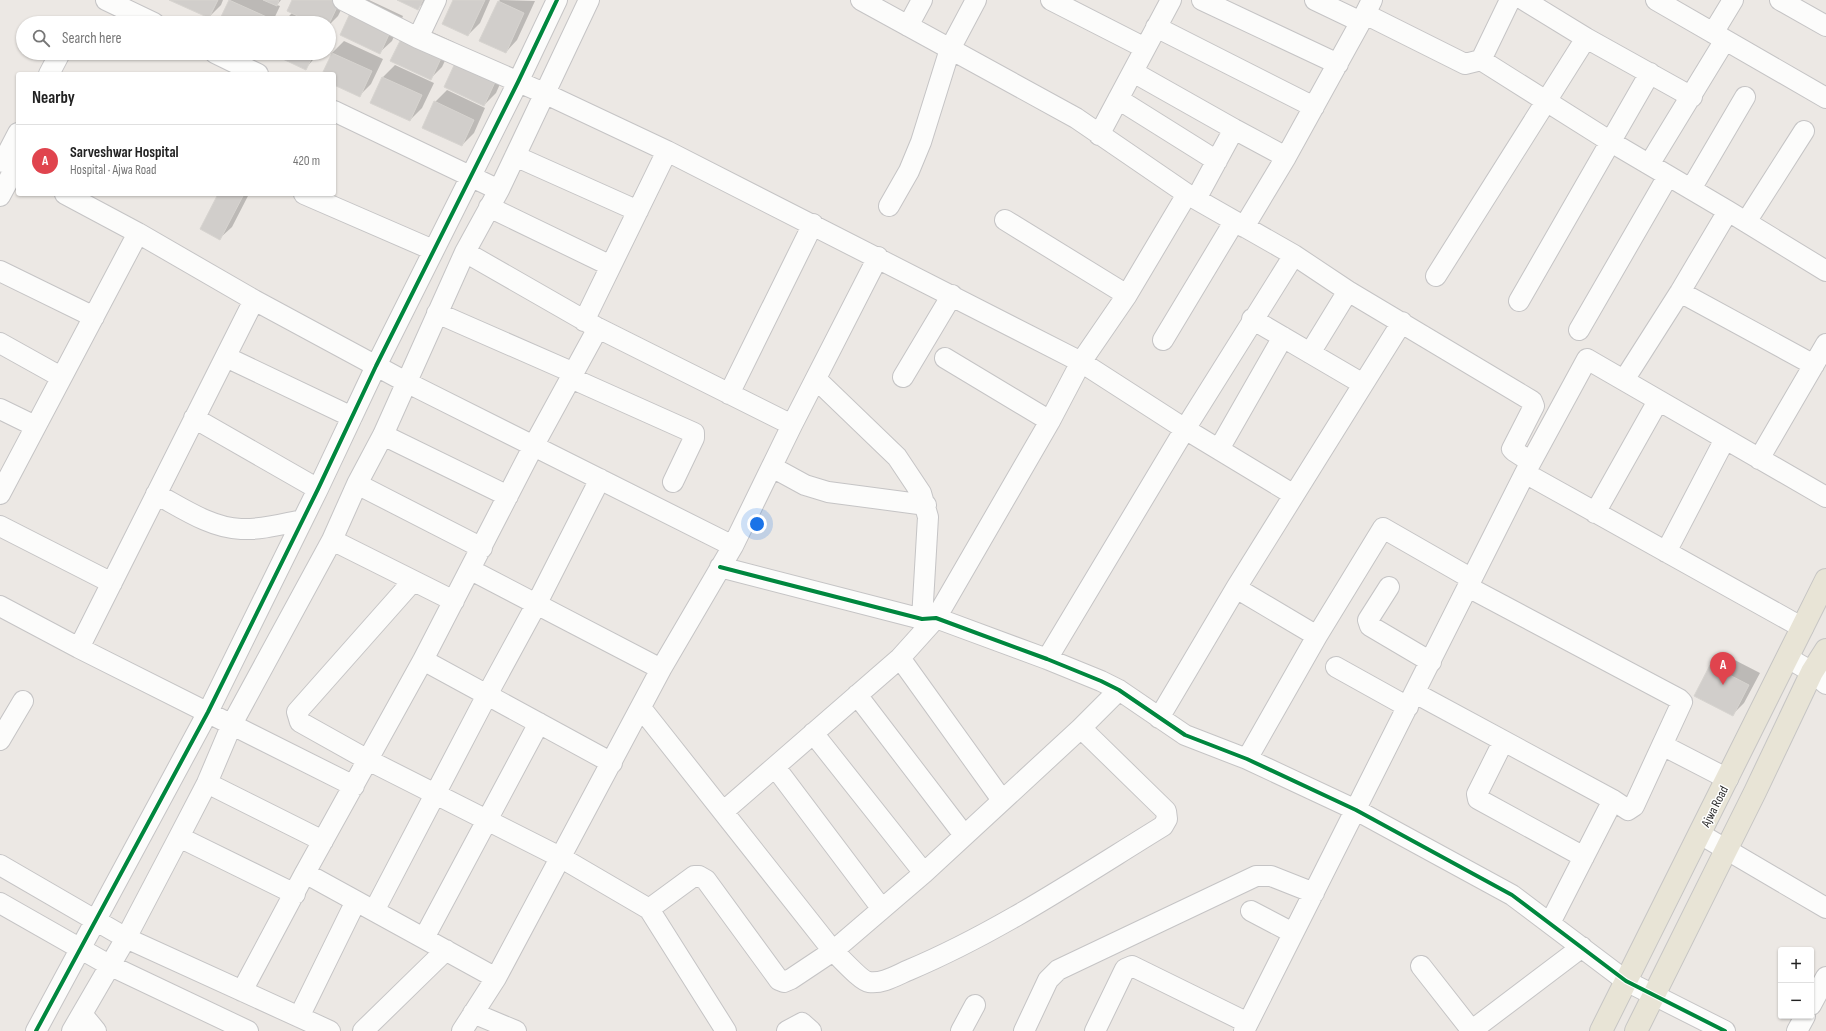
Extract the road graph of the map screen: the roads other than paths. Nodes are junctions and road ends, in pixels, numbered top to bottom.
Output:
1 (106, 0) edge
2 (343, 0) edge
3 (436, 0) edge
4 (557, 0) edge
5 (589, 0) edge
6 (922, 0) edge
7 (976, 0) edge
8 (1051, 0) edge
9 (1202, 0) edge
10 (1315, 0) edge
11 (1510, 0) edge
12 (1524, 0) edge
13 (1656, 0) edge
14 (1733, 0) edge
15 (1780, 0) edge
16 (1167, 1) edge
17 (868, 2) edge
18 (1366, 12) edge
19 (139, 16) edge
20 (908, 26) junction
21 (1826, 26) edge
22 (1156, 27) junction
23 (1719, 36) junction
24 (418, 38) junction
25 (1586, 38) junction
26 (1145, 48) junction
27 (950, 49) junction
28 (56, 60) edge
29 (229, 60) edge
30 (1481, 60) junction
31 (1338, 64) junction
32 (50, 72) edge
33 (254, 72) edge
34 (1132, 72) junction
35 (1650, 73) junction
36 (518, 82) junction
37 (546, 94) junction
38 (1692, 97) junction
39 (1745, 97) dead end
40 (1826, 98) edge
41 (1118, 99) junction
42 (1548, 101) junction
43 (1314, 107) junction
44 (336, 112) edge
45 (1234, 129) junction
46 (1804, 131) dead end
47 (1099, 135) junction
48 (16, 139) edge
49 (1611, 142) junction
50 (667, 151) junction
51 (515, 156) junction
52 (1286, 157) junction
53 (1217, 160) junction
54 (1650, 164) junction
55 (9, 165) edge
56 (1668, 176) junction
57 (470, 177) junction
58 (1691, 189) junction
59 (499, 190) junction
60 (0, 196) edge
61 (69, 196) edge
62 (309, 196) edge
63 (1192, 197) junction
64 (889, 206) dead end
65 (489, 208) junction
66 (1728, 210) junction
67 (638, 211) junction
68 (1005, 220) dead end
69 (1746, 222) junction
70 (813, 224) junction
71 (1239, 225) junction
72 (138, 233) junction
73 (433, 250) junction
74 (465, 252) junction
75 (1294, 255) junction
76 (878, 257) junction
77 (611, 266) junction
78 (0, 271) edge
79 (1826, 271) edge
80 (1436, 276) dead end
81 (1348, 291) junction
82 (1680, 292) junction
83 (952, 295) junction
84 (1127, 295) junction
85 (254, 300) junction
86 (1519, 301) dead end
87 (437, 314) junction
88 (94, 317) junction
89 (1252, 319) junction
90 (1402, 322) junction
91 (591, 325) junction
92 (1579, 330) dead end
93 (1283, 337) junction
94 (1163, 340) dead end
95 (0, 343) edge
96 (1826, 344) edge
97 (1310, 352) junction
98 (226, 357) junction
99 (945, 358) dead end
100 (1081, 362) junction
101 (1814, 365) junction
102 (376, 366) junction
103 (572, 376) junction
104 (62, 377) junction
105 (903, 378) dead end
106 (816, 379) junction
107 (1624, 380) junction
108 (406, 382) junction
109 (1363, 384) junction
110 (729, 394) junction
111 (1658, 401) junction
112 (0, 409) edge
113 (352, 417) junction
114 (194, 418) junction
115 (1050, 421) junction
116 (792, 425) junction
117 (36, 426) junction
118 (1185, 429) junction
119 (383, 435) junction
120 (1725, 439) junction
121 (534, 445) junction
122 (1219, 449) junction
123 (1759, 459) junction
124 (772, 467) junction
125 (1528, 468) junction
126 (6, 470) edge
127 (600, 479) junction
128 (673, 482) dead end
129 (357, 484) junction
130 (318, 489) junction
131 (0, 494) edge
132 (156, 494) junction
133 (1294, 495) junction
134 (508, 496) junction
135 (1826, 497) edge
136 (926, 506) junction
137 (1595, 513) junction
138 (302, 520) junction
139 (0, 526) edge
140 (332, 540) junction
141 (733, 546) junction
142 (482, 548) junction
143 (1666, 552) junction
144 (720, 567) junction
145 (471, 570) junction
146 (413, 581) junction
147 (112, 583) junction
148 (1470, 583) junction
149 (1825, 584) edge
150 (1389, 587) dead end
151 (1236, 588) junction
152 (454, 601) junction
153 (536, 604) junction
154 (0, 606) edge
155 (929, 619) junction
156 (1803, 628) junction
157 (1317, 636) junction
158 (79, 648) junction
159 (1826, 650) edge
160 (900, 658) junction
161 (1788, 658) junction
162 (1047, 659) junction
163 (423, 660) junction
164 (1431, 662) junction
165 (1336, 667) dead end
166 (661, 669) junction
167 (1819, 678) edge
168 (1119, 690) junction
169 (487, 694) junction
170 (857, 695) junction
171 (1411, 700) junction
172 (23, 701) dead end
173 (641, 708) junction
174 (208, 712) junction
175 (1160, 718) junction
176 (539, 723) junction
177 (232, 724) junction
178 (1081, 728) junction
179 (813, 733) junction
180 (0, 740) edge
181 (1503, 742) junction
182 (1662, 745) junction
183 (1247, 759) junction
184 (368, 760) junction
185 (612, 763) junction
186 (775, 767) junction
187 (1728, 779) junction
188 (169, 785) junction
189 (354, 786) junction
190 (203, 791) junction
191 (435, 794) junction
192 (1002, 800) junction
193 (1613, 800) junction
194 (1356, 810) junction
195 (724, 811) junction
196 (486, 820) junction
197 (1700, 834) junction
198 (964, 835) junction
199 (180, 837) junction
200 (323, 841) junction
201 (1727, 848) junction
202 (560, 857) junction
203 (1584, 857) junction
204 (0, 865) edge
205 (306, 873) junction
206 (924, 873) junction
207 (1314, 893) junction
208 (294, 894) junction
209 (356, 901) junction
210 (0, 903) edge
211 (1826, 908) edge
212 (649, 909) junction
213 (882, 909) junction
214 (374, 911) junction
215 (1251, 911) dead end
216 (96, 921) junction
217 (1550, 923) junction
218 (1293, 933) junction
219 (126, 938) junction
220 (424, 938) junction
221 (1582, 947) junction
222 (81, 950) junction
223 (446, 950) junction
224 (833, 951) junction
225 (109, 965) junction
226 (1421, 966) dead end
227 (1826, 977) edge
228 (496, 978) junction
229 (1626, 981) junction
230 (242, 991) junction
231 (1655, 994) junction
232 (1814, 999) edge
233 (975, 1005) dead end
234 (473, 1013) junction
235 (299, 1017) junction
236 (1803, 1019) edge
237 (77, 1023) edge
238 (1246, 1027) edge
239 (36, 1031) edge
240 (96, 1031) edge
241 (248, 1031) edge
242 (330, 1031) edge
243 (363, 1031) edge
244 (462, 1031) edge
245 (516, 1031) edge
246 (726, 1031) edge
247 (787, 1031) edge
248 (811, 1031) edge
249 (961, 1031) edge
250 (1024, 1031) edge
251 (1095, 1031) edge
252 (1472, 1031) edge
253 (1601, 1031) edge
254 (1636, 1031) edge
255 (1725, 1031) edge
256 (1797, 1031) edge

1 - 19 street
2 - 24 street
3 - 24 street
4 - 36 street
5 - 37 street
6 - 20 street
7 - 27 street
8 - 26 street
9 - 31 street
10 - 18 street
11 - 30 street
12 - 25 street
13 - 23 street
14 - 23 street
15 - 21 street
16 - 22 street
17 - 20 street
18 - 30 street
18 - 31 street
20 - 27 street
22 - 26 street
22 - 43 street
23 - 38 street
23 - 40 street
24 - 36 street
25 - 35 street
25 - 42 street
26 - 34 street
27 - 47 street
27 - 64 street
28 - 32 street
29 - 33 street
30 - 42 street
31 - 43 street
34 - 41 street
34 - 45 street
35 - 38 street
35 - 49 street
36 - 37 street
36 - 57 street
37 - 50 street
37 - 51 street
38 - 54 street
39 - 58 street
41 - 47 street
41 - 53 street
42 - 49 street
42 - 80 street
43 - 52 street
44 - 57 street
45 - 52 street
45 - 53 street
46 - 69 street
47 - 63 street
48 - 55 street
49 - 54 street
49 - 86 street
50 - 67 street
50 - 70 street
51 - 59 street
51 - 67 street
52 - 71 street
53 - 63 street
54 - 56 street
55 - 60 street
56 - 58 street
56 - 92 street
57 - 59 street
57 - 73 street
58 - 66 street
59 - 65 street
61 - 72 street
62 - 73 street
63 - 71 street
63 - 84 street
65 - 74 street
65 - 77 street
66 - 69 street
66 - 82 street
67 - 77 street
68 - 84 street
69 - 79 street
70 - 76 street
70 - 110 street
71 - 75 street
71 - 94 street
72 - 85 street
72 - 88 street
73 - 102 street
74 - 87 street
74 - 91 street
75 - 81 street
75 - 89 street
76 - 83 street
76 - 106 street
77 - 91 street
78 - 88 street
81 - 90 street
81 - 97 street
82 - 101 street
82 - 107 street
83 - 100 street
83 - 105 street
84 - 100 street
85 - 98 street
85 - 102 street
87 - 103 street
87 - 108 street
88 - 104 street
89 - 93 street
89 - 118 street
90 - 109 street
90 - 125 street
91 - 103 street
91 - 110 street
93 - 97 street
93 - 122 street
95 - 104 street
96 - 101 street
97 - 109 street
98 - 113 street
98 - 114 street
99 - 115 street
100 - 115 street
100 - 118 street
101 - 123 street
102 - 108 street
102 - 113 street
103 - 121 street
103 - 128 street
104 - 117 street
106 - 116 street
106 - 136 street
107 - 111 street
107 - 125 street
108 - 119 street
108 - 121 street
109 - 133 street
110 - 116 street
111 - 120 street
111 - 137 street
112 - 117 street
113 - 130 street
114 - 130 street
114 - 132 street
115 - 155 street
116 - 124 street
117 - 126 street
118 - 122 street
118 - 162 street
119 - 129 street
119 - 134 street
120 - 123 street
120 - 143 street
121 - 127 street
121 - 134 street
122 - 133 street
123 - 135 street
124 - 136 street
124 - 141 street
125 - 137 street
125 - 148 street
126 - 131 street
127 - 141 street
127 - 153 street
129 - 140 street
129 - 142 street
130 - 138 street
132 - 138 street
132 - 147 street
133 - 151 street
134 - 142 street
136 - 155 street
137 - 143 street
138 - 174 street
139 - 147 street
140 - 146 street
140 - 177 street
141 - 144 street
142 - 145 street
143 - 156 street
144 - 155 street
144 - 166 street
145 - 152 street
145 - 153 street
146 - 152 street
146 - 184 street
147 - 158 street
148 - 157 street
148 - 164 street
148 - 182 street
149 - 156 main road, Ajwa Road
150 - 164 street
151 - 157 street
151 - 175 street
152 - 163 street
153 - 166 street
153 - 169 street
154 - 158 street
155 - 160 street
155 - 162 street
156 - 161 main road, Ajwa Road
157 - 183 street
158 - 174 street
159 - 167 main road
160 - 170 street
160 - 192 street
161 - 167 street
161 - 187 main road, Ajwa Road
162 - 168 street
163 - 169 street
163 - 184 street
164 - 171 street
165 - 171 street
166 - 173 street
167 - 201 main road
168 - 175 street
168 - 178 street
169 - 176 street
169 - 191 street
170 - 179 street
170 - 198 street
171 - 181 street
171 - 194 street
172 - 180 street
173 - 185 street
173 - 195 street
174 - 177 street
174 - 188 street
175 - 183 street
176 - 185 street
176 - 196 street
177 - 189 street
177 - 190 street
178 - 192 street
178 - 224 street
179 - 186 street
179 - 206 street
181 - 193 street
181 - 203 street
182 - 187 street
182 - 193 street
183 - 194 street
184 - 189 street
184 - 191 street
185 - 202 street
186 - 195 street
186 - 213 street
187 - 197 main road, Ajwa Road
188 - 190 street
188 - 216 street
189 - 200 street
190 - 199 street
190 - 200 street
191 - 196 street
191 - 214 street
192 - 198 street
193 - 203 street
194 - 207 street
194 - 217 street
195 - 224 street
196 - 202 street
196 - 220 street
197 - 201 street
197 - 229 main road, Ajwa Road
198 - 206 street
199 - 208 street
199 - 219 street
200 - 205 street
201 - 211 street
201 - 231 main road
202 - 212 street
202 - 228 street
203 - 217 street
204 - 216 street
205 - 208 street
205 - 209 street
206 - 213 street
207 - 218 street
207 - 250 street
208 - 230 street
209 - 214 street
209 - 235 street
210 - 222 street
212 - 224 street
212 - 246 street
213 - 224 street
214 - 220 street
215 - 218 street
216 - 219 street
216 - 222 street
217 - 221 street
218 - 238 street
219 - 225 street
219 - 230 street
220 - 223 street
221 - 229 street
221 - 252 street
222 - 225 street
222 - 239 street
223 - 228 street
223 - 243 street
225 - 237 street
225 - 241 street
226 - 252 street
227 - 232 street
228 - 234 street
229 - 231 street
229 - 253 main road, Ajwa Road
230 - 235 street
231 - 254 main road
231 - 255 street
233 - 249 street
234 - 244 street
234 - 245 street
235 - 242 street
236 - 256 street
237 - 240 street
238 - 251 street
247 - 248 street

